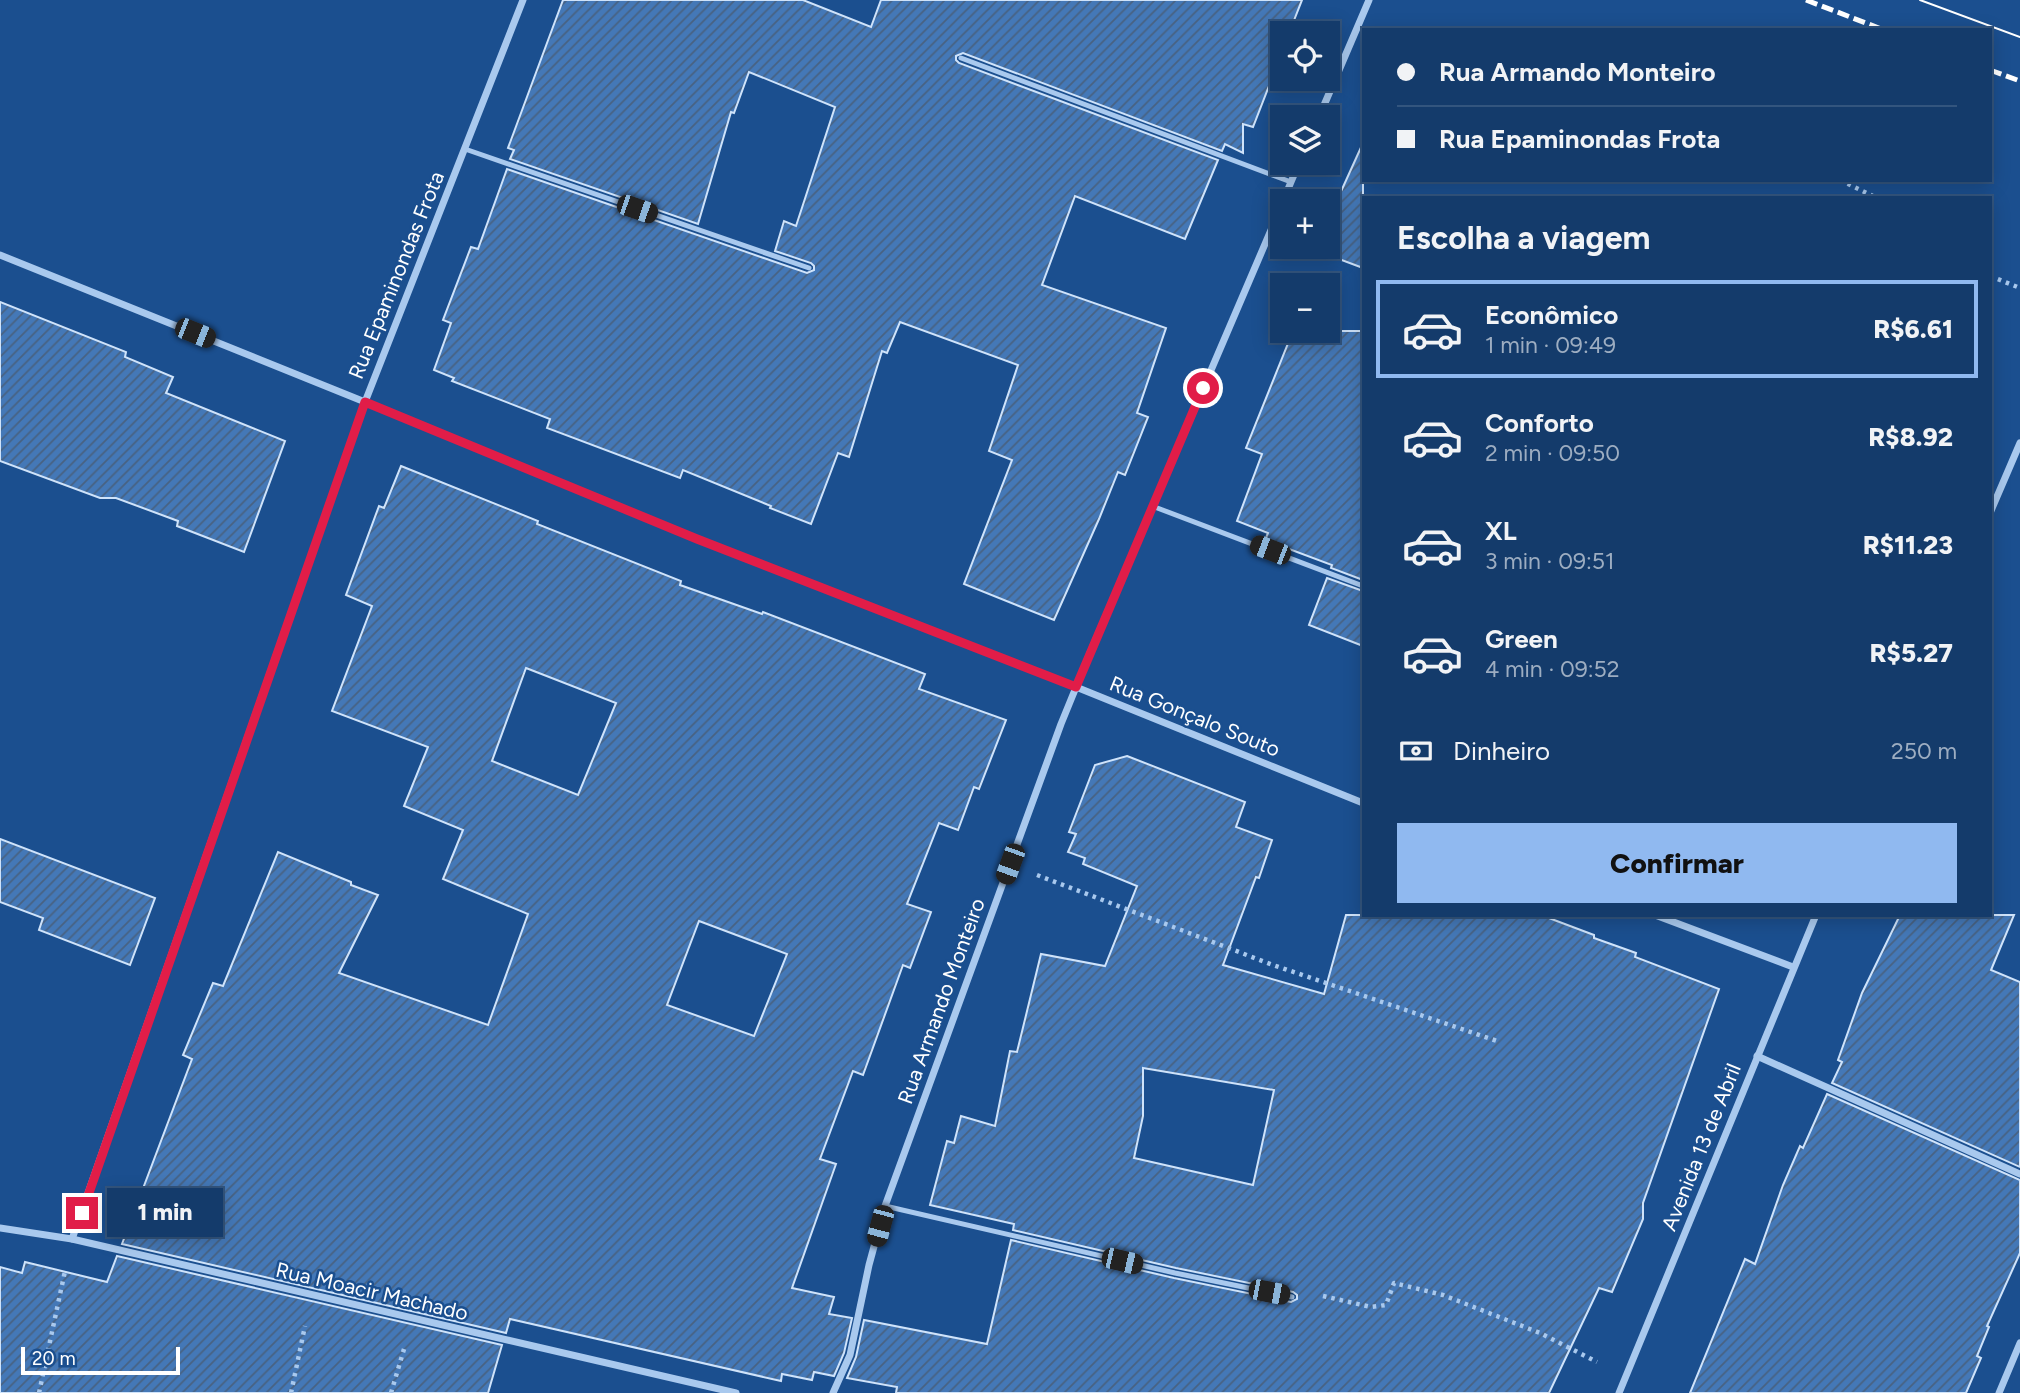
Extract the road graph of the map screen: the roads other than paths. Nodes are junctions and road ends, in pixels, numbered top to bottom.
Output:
1 (523, 0) edge
2 (1369, 0) edge
3 (961, 58) dead end
4 (1324, 105) edge
5 (464, 149) junction
6 (1294, 175) edge
7 (1291, 183) junction
8 (1288, 189) edge
9 (1270, 232) edge
10 (0, 255) edge
11 (809, 268) dead end
12 (365, 402) junction
13 (2020, 443) edge
14 (1152, 506) junction
15 (1992, 508) edge
16 (1362, 586) edge
17 (1076, 687) junction
18 (1362, 803) edge
19 (1660, 917) edge
20 (1815, 917) edge
21 (1793, 967) junction
22 (1757, 1056) junction
23 (2020, 1174) edge
24 (885, 1206) junction
25 (0, 1228) edge
26 (72, 1239) junction
27 (1292, 1297) road end
28 (2020, 1343) edge
29 (736, 1393) edge
30 (833, 1393) edge
31 (1619, 1393) edge
32 (2000, 1393) edge

1 - 5 street, Rua Epaminondas Frota
2 - 4 street
3 - 7 lane
5 - 11 lane
5 - 12 street, Rua Epaminondas Frota
6 - 7 street, Rua Armando Monteiro
7 - 8 street, Rua Armando Monteiro
9 - 14 street, Rua Armando Monteiro
10 - 12 street, Rua Gonçalo Souto
12 - 17 street, Rua Gonçalo Souto
12 - 26 street, Rua Epaminondas Frota
13 - 15 street
14 - 16 lane
14 - 17 street, Rua Armando Monteiro
17 - 18 street, Rua Gonçalo Souto
17 - 24 street, Rua Armando Monteiro
19 - 21 street
20 - 21 street, Avenida 13 de Abril
21 - 22 street, Avenida 13 de Abril
22 - 23 street
22 - 31 street, Avenida 13 de Abril
24 - 27 lane
24 - 30 street, Rua Armando Monteiro
25 - 26 street, Rua Moacir Machado
26 - 29 street, Rua Moacir Machado
28 - 32 street

